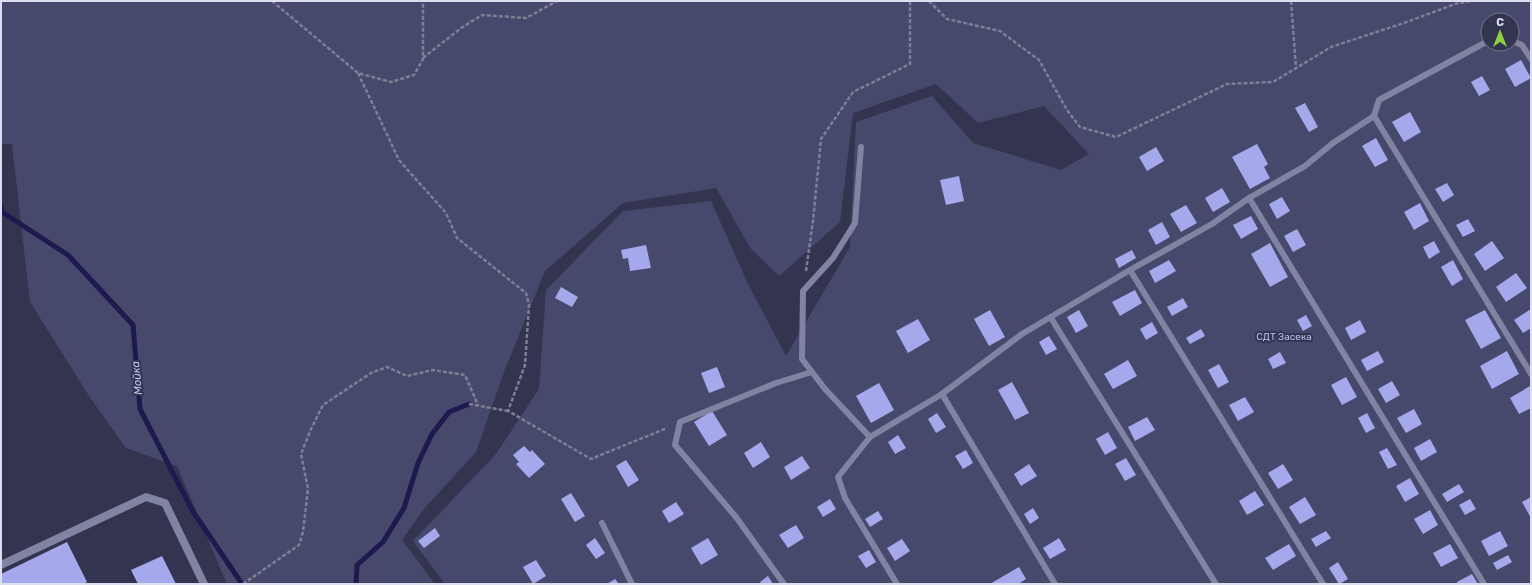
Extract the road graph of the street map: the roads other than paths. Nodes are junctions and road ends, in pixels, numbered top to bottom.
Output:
1 (1520, 44) edge
2 (1480, 45) edge
3 (1531, 59) edge
4 (1374, 116) junction
5 (861, 147) dead end
6 (1249, 198) junction
7 (1130, 270) junction
8 (1052, 318) junction
9 (812, 372) junction
10 (1531, 374) edge
11 (942, 394) junction
12 (870, 437) junction
13 (602, 523) dead end
14 (1, 565) edge
15 (204, 584) edge
16 (632, 584) edge
17 (784, 584) edge
18 (897, 584) edge
19 (1055, 584) edge
20 (1216, 584) edge
21 (1323, 584) edge
22 (1484, 584) edge

1 - 3 lane
2 - 4 lane
4 - 6 lane
4 - 10 lane
5 - 9 lane
6 - 7 lane
6 - 22 lane
7 - 8 lane
7 - 21 lane
8 - 11 lane
8 - 20 lane
9 - 12 lane
9 - 17 lane
11 - 12 lane
11 - 19 lane
12 - 18 lane
13 - 16 lane
14 - 15 street

